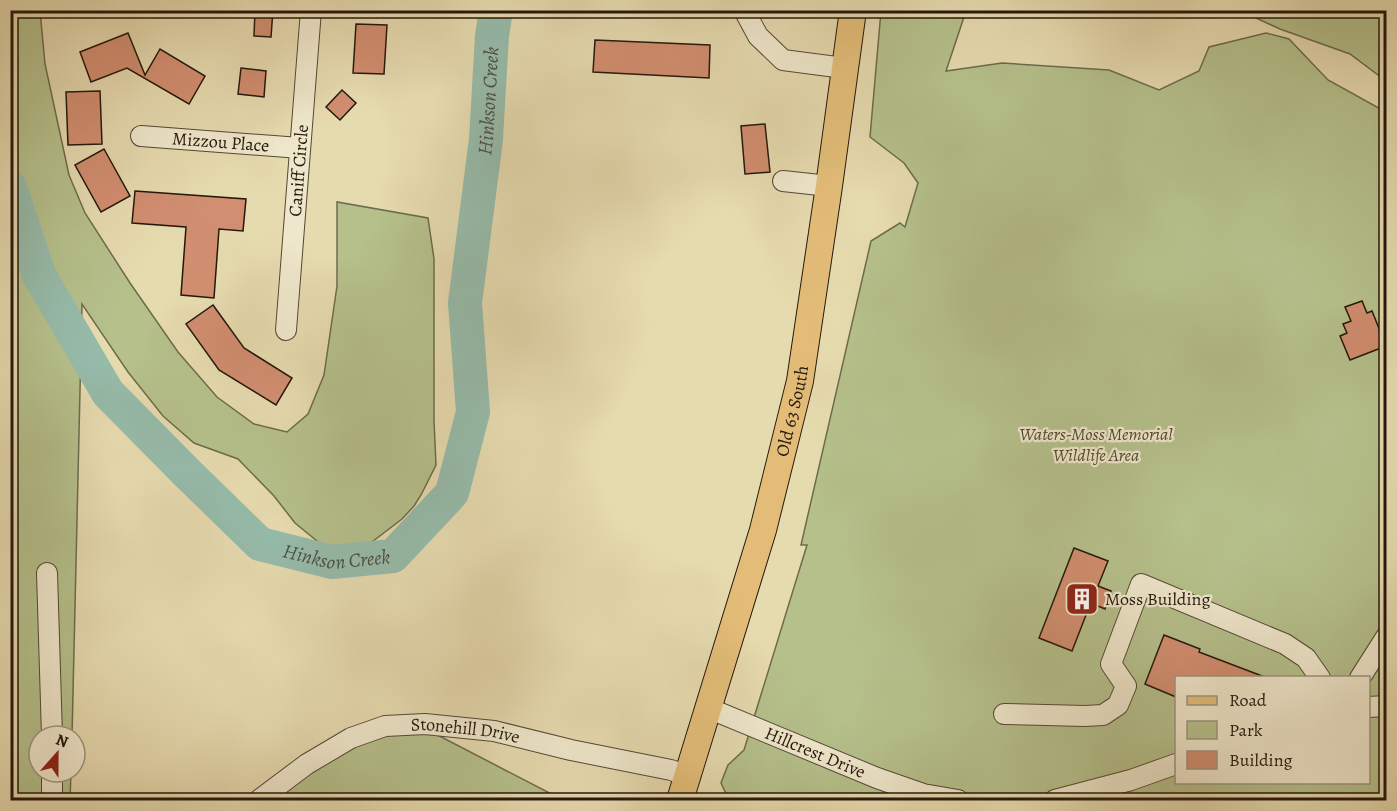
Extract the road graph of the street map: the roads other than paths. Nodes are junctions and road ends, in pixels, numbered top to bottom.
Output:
1 (311, 10) edge
2 (744, 10) edge
3 (853, 10) edge
4 (844, 68) junction
5 (141, 136) dead end
6 (300, 148) junction
7 (783, 181) dead end
8 (829, 186) junction
9 (286, 330) dead end
10 (47, 573) dead end
11 (1386, 637) edge
12 (1319, 676) edge
13 (1361, 676) edge
14 (1386, 706) edge
15 (1370, 707) edge
16 (708, 708) junction
17 (1004, 714) dead end
18 (52, 724) edge
19 (1175, 764) edge
20 (688, 776) junction
21 (52, 784) edge
22 (52, 801) edge
23 (259, 801) edge
24 (680, 801) edge
25 (958, 801) edge
26 (1055, 801) edge

1 - 6 street, Caniff Circle
2 - 4 street
3 - 4 main road, Old 63 South
4 - 8 main road, Old 63 South
5 - 6 street, Mizzou Place
6 - 9 street, Caniff Circle
7 - 8 street
8 - 16 main road, Old 63 South
10 - 18 street
11 - 13 street
12 - 17 street
14 - 15 street
16 - 20 main road, Old 63 South
16 - 25 street, Hillcrest Drive
19 - 26 street
20 - 23 street, Stonehill Drive
20 - 24 main road, Old 63 South
21 - 22 street

